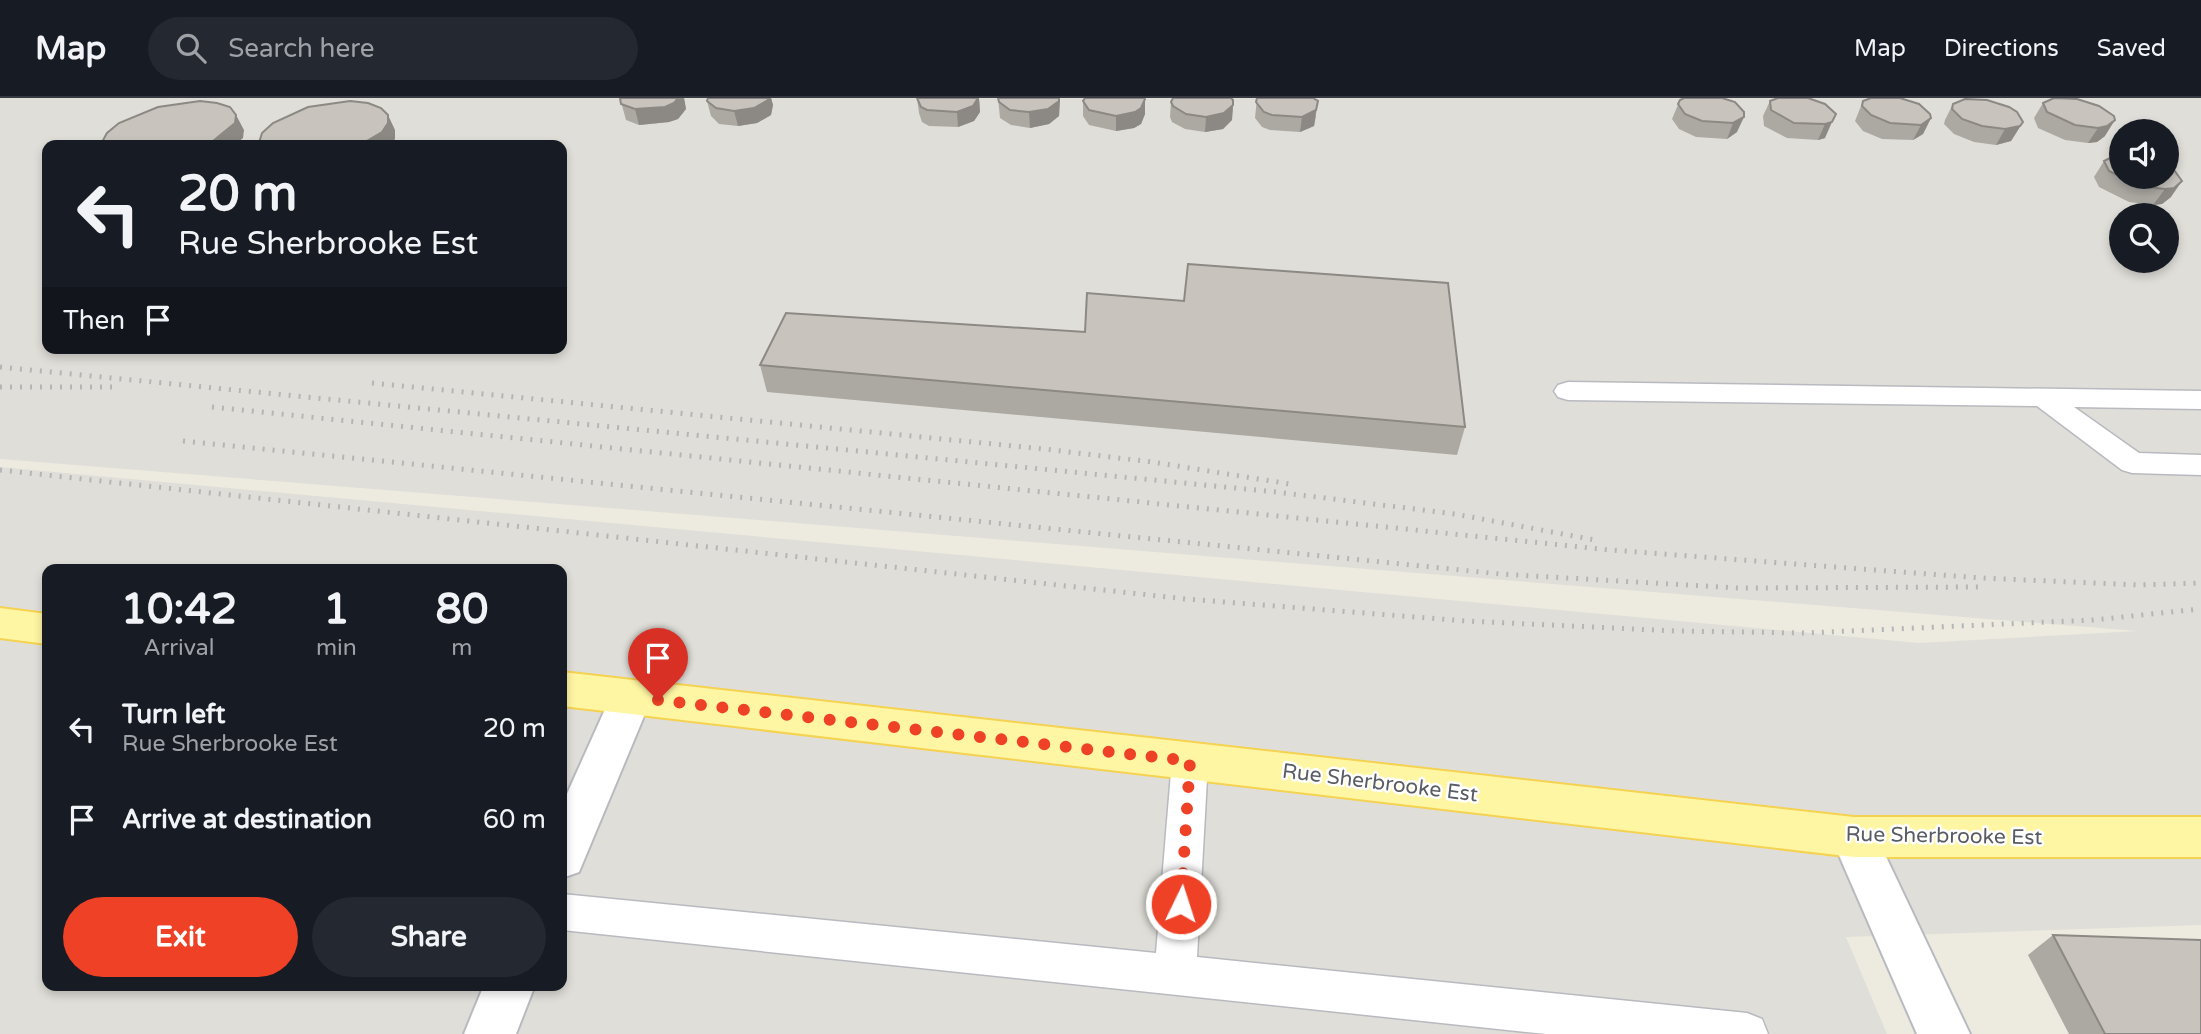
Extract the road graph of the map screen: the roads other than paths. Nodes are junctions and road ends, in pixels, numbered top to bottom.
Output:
1 (1568, 391) dead end
2 (2042, 397) junction
3 (2201, 400) edge
4 (2201, 465) edge
5 (0, 623) edge
6 (42, 628) edge
7 (567, 690) edge
8 (631, 697) junction
9 (1190, 761) junction
10 (1854, 837) junction
11 (2201, 838) edge
12 (567, 846) edge
13 (567, 913) edge
14 (1175, 974) junction
15 (508, 991) edge
16 (490, 1034) edge
17 (1747, 1034) edge
18 (1944, 1034) edge

1 - 2 lane
2 - 3 lane
2 - 4 lane
5 - 6 main road
7 - 8 main road, Rue Sherbrooke Est
8 - 9 main road, Rue Sherbrooke Est
8 - 12 street
9 - 10 main road, Rue Sherbrooke Est
9 - 14 lane
10 - 11 main road, Rue Sherbrooke Est
10 - 18 street
13 - 14 lane
14 - 17 lane
15 - 16 street

